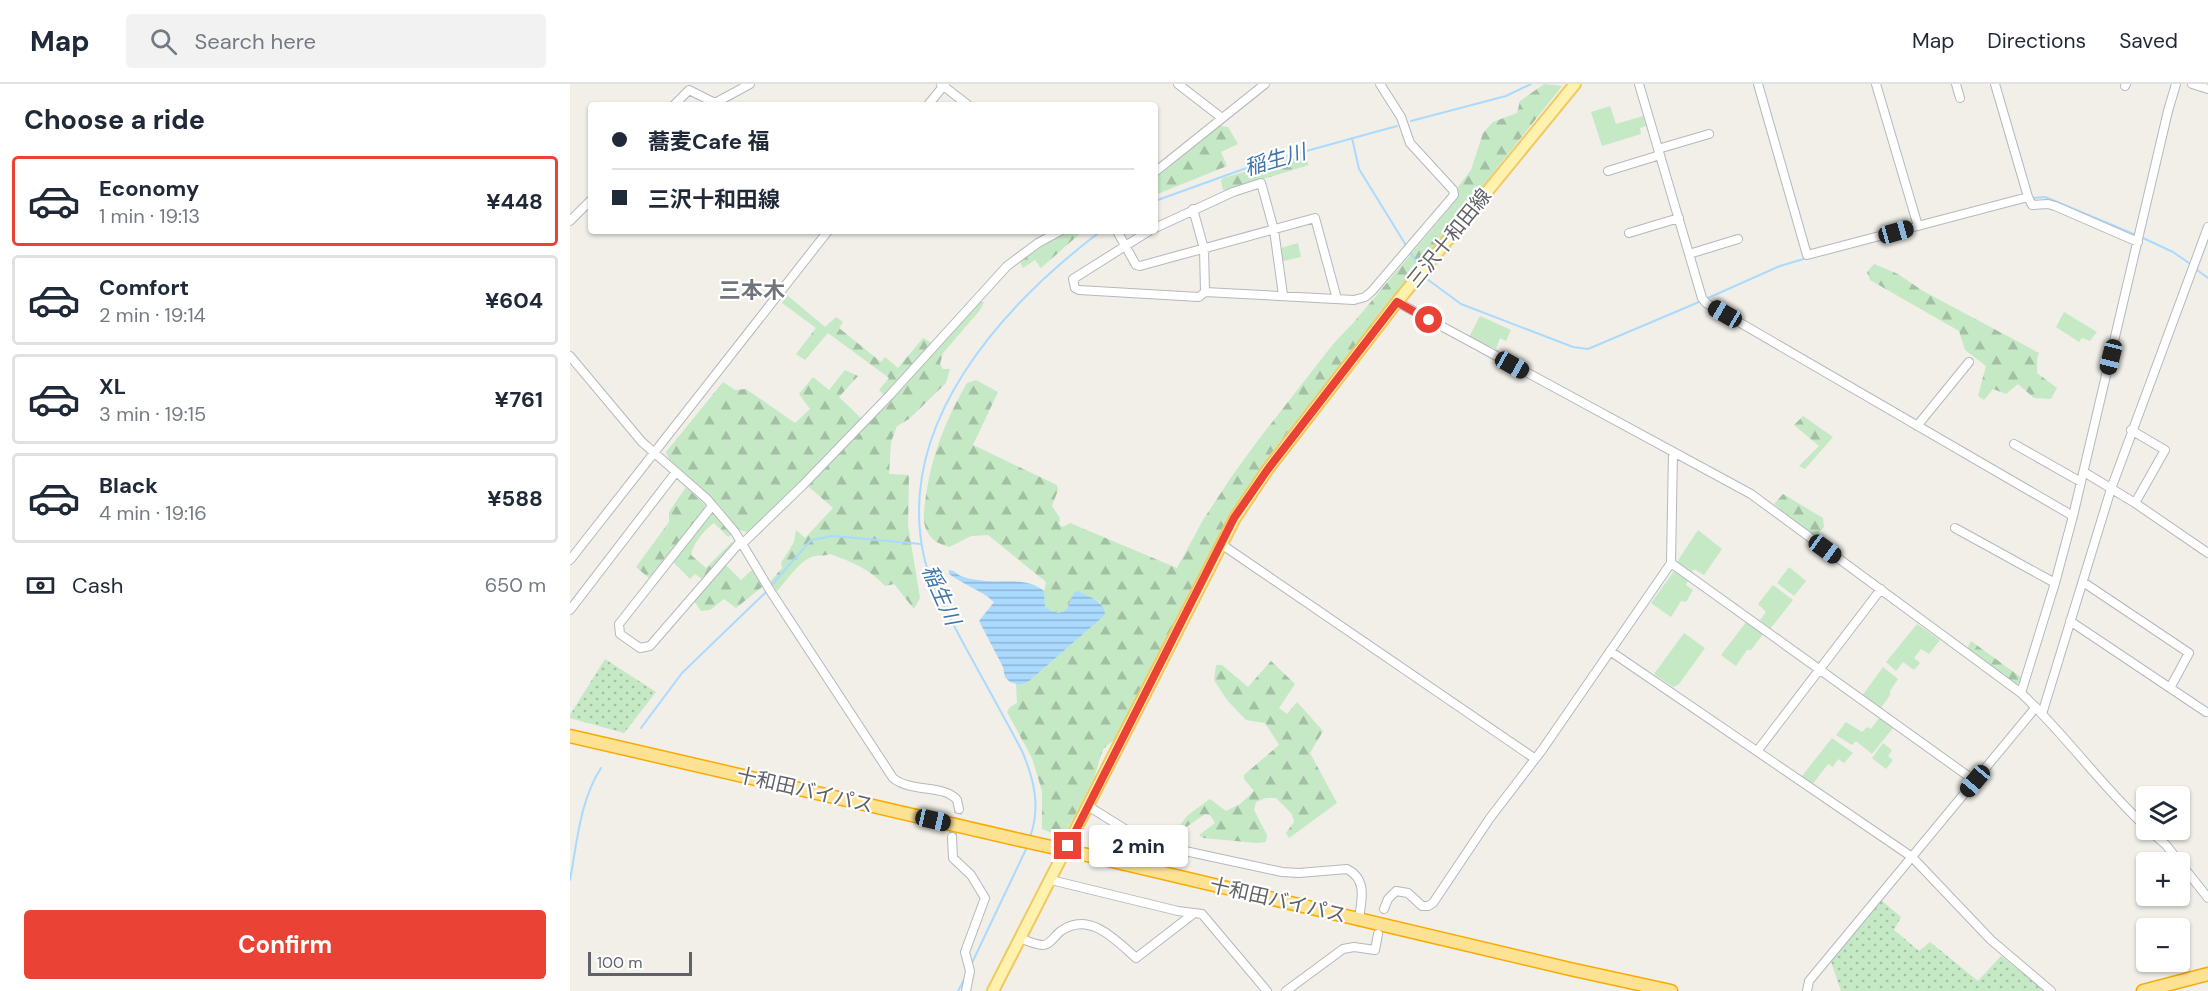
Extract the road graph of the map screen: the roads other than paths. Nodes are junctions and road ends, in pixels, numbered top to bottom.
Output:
1 (750, 84) edge
2 (1178, 84) edge
3 (1265, 84) edge
4 (1380, 84) edge
5 (1575, 84) edge
6 (1639, 84) edge
7 (1758, 84) edge
8 (1876, 84) edge
9 (1956, 84) edge
10 (1995, 84) edge
11 (2176, 84) edge
12 (2192, 84) edge
13 (943, 85) edge
14 (2208, 89) edge
15 (1960, 98) dead end
16 (677, 102) edge
17 (713, 102) edge
18 (717, 102) edge
19 (930, 102) edge
20 (964, 102) edge
21 (1222, 118) junction
22 (1709, 134) dead end
23 (1659, 152) junction
24 (1158, 170) edge
25 (1608, 171) dead end
26 (2028, 197) junction
27 (588, 203) edge
28 (1193, 209) junction
29 (1678, 218) junction
30 (570, 221) edge
31 (1158, 226) edge
32 (1918, 226) junction
33 (2208, 227) edge
34 (1274, 230) junction
35 (1629, 232) dead end
36 (826, 234) edge
37 (1054, 234) edge
38 (1119, 234) edge
39 (1144, 234) edge
40 (1738, 239) dead end
41 (2138, 242) junction
42 (1126, 245) junction
43 (1204, 249) junction
44 (1689, 254) junction
45 (1205, 292) junction
46 (1283, 295) junction
47 (1338, 299) junction
48 (1397, 302) junction
49 (570, 356) edge
50 (1969, 362) dead end
51 (1917, 426) junction
52 (2131, 430) junction
53 (2014, 444) dead end
54 (654, 452) junction
55 (1673, 452) junction
56 (676, 472) junction
57 (2084, 472) junction
58 (2081, 482) junction
59 (2111, 489) junction
60 (2135, 503) junction
61 (712, 506) junction
62 (2073, 516) junction
63 (1955, 528) dead end
64 (742, 542) junction
65 (1221, 544) junction
66 (2208, 553) edge
67 (570, 560) edge
68 (1671, 563) junction
69 (2083, 582) junction
70 (2055, 583) junction
71 (1881, 589) junction
72 (570, 610) edge
73 (2070, 621) junction
74 (1611, 651) junction
75 (1819, 670) junction
76 (2170, 688) junction
77 (2021, 693) junction
78 (2039, 711) junction
79 (2206, 712) dead end
80 (570, 736) edge
81 (1758, 750) junction
82 (1534, 758) junction
83 (1975, 781) junction
84 (1088, 806) junction
85 (959, 809) dead end
86 (2136, 816) edge
87 (952, 837) tunnel mouth
88 (2161, 840) edge
89 (1912, 857) junction
90 (1051, 880) junction
91 (2208, 898) edge
92 (1384, 909) dead end
93 (1193, 914) junction
94 (1359, 918) junction
95 (1378, 934) dead end
96 (1020, 938) junction
97 (2208, 974) edge
98 (966, 991) edge
99 (993, 991) edge
100 (1267, 991) edge
101 (1286, 991) edge
102 (1671, 991) edge
103 (1807, 991) edge
104 (2051, 991) edge
105 (2143, 991) edge

1 - 18 street
2 - 21 street
3 - 21 street
4 - 47 street
5 - 48 main road, 三沢十和田線
6 - 23 street
7 - 32 street
8 - 32 street
9 - 15 street
10 - 26 street
11 - 41 street
12 - 14 street
13 - 19 street
13 - 20 street
16 - 17 street
21 - 24 street
22 - 23 street
23 - 25 street
23 - 29 street
26 - 32 street
26 - 41 street
27 - 30 street
28 - 31 street
28 - 34 street
28 - 43 street
29 - 35 street
29 - 44 street
33 - 52 street
34 - 43 street
34 - 46 street
34 - 47 street
36 - 54 street
37 - 64 street
38 - 42 street
39 - 42 street
40 - 44 street
41 - 57 street
42 - 43 street
42 - 45 street
43 - 45 street
44 - 51 street
45 - 46 street
46 - 47 street
48 - 55 street
48 - 65 main road, 三沢十和田線
49 - 54 street
50 - 51 street
51 - 62 street
52 - 59 street
52 - 60 street
53 - 58 street
54 - 56 street
54 - 67 street
55 - 68 street
55 - 71 street
56 - 61 street
56 - 72 street
57 - 58 street
57 - 59 street
58 - 62 street
59 - 60 street
59 - 69 street
60 - 66 street
61 - 64 street
61 - 64 street
62 - 70 street
63 - 70 street
64 - 85 street
65 - 82 street
65 - 84 main road, 三沢十和田線
68 - 74 street
68 - 75 street
69 - 73 street
69 - 76 street
70 - 77 street
71 - 75 street
71 - 77 street
73 - 76 street
73 - 78 street
74 - 81 street
74 - 82 street
75 - 81 street
75 - 83 street
76 - 79 street
77 - 78 street
78 - 83 street
78 - 86 street
80 - 94 highway, 十和田バイパス, bridge
81 - 89 street
82 - 92 street
83 - 89 street
84 - 90 main road, 三沢十和田線
84 - 94 street
87 - 98 street
88 - 91 street
89 - 103 street
89 - 104 street
90 - 93 street
90 - 96 main road, 三沢十和田線
93 - 96 street
93 - 100 street
94 - 102 highway, 十和田バイパス
95 - 101 street
96 - 99 main road, 三沢十和田線
97 - 105 highway

